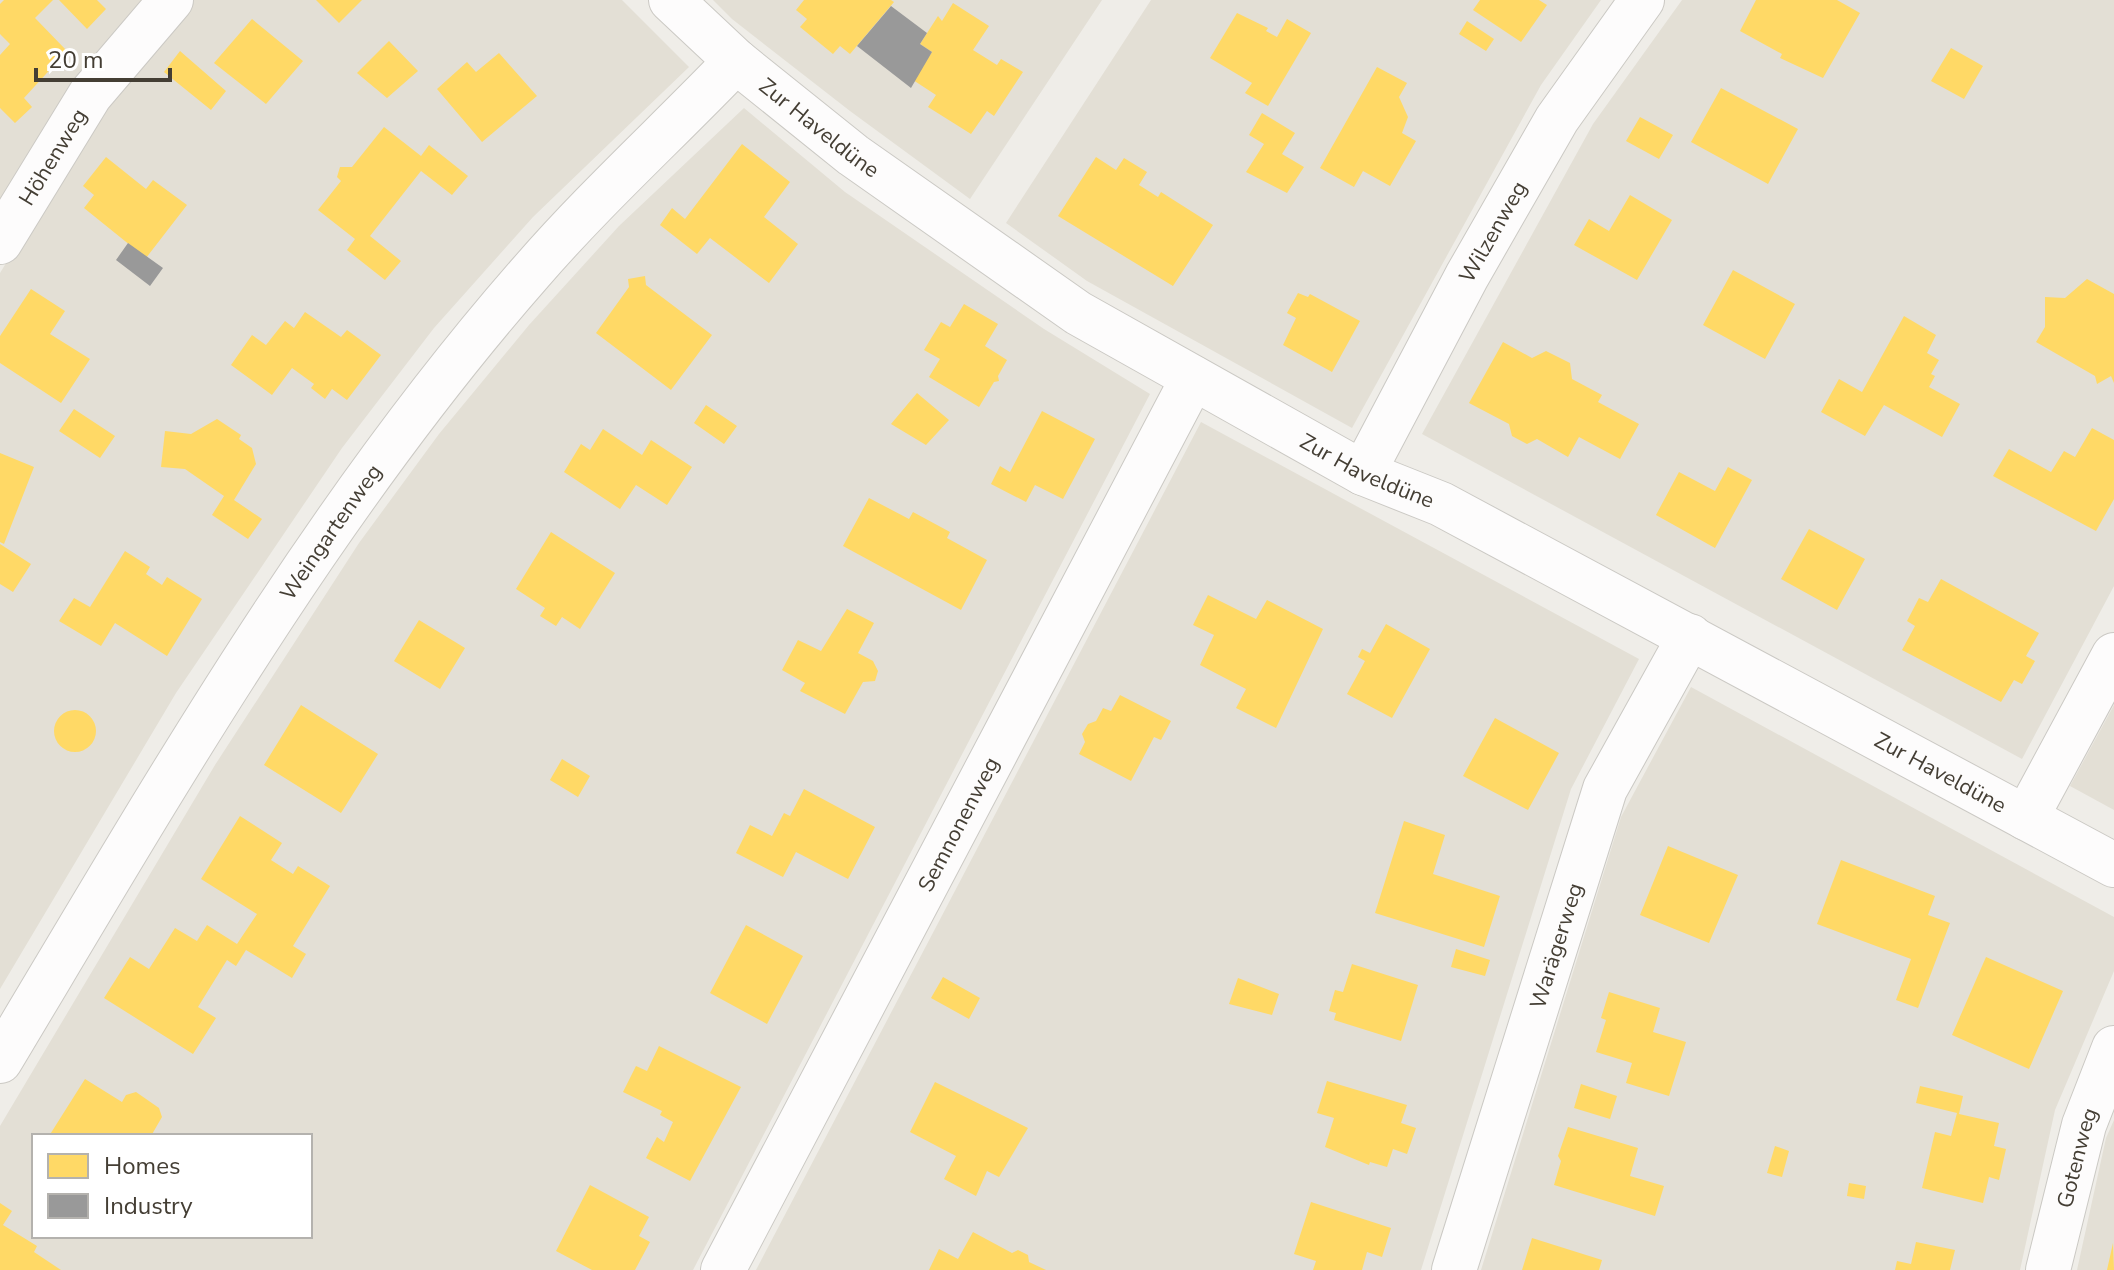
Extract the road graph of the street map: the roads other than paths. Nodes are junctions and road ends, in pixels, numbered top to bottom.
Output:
1 (171, 0) edge
2 (671, 0) edge
3 (1642, 0) edge
4 (736, 61) junction
5 (0, 242) edge
6 (1193, 378) junction
7 (1363, 473) junction
8 (1690, 636) junction
9 (2114, 655) edge
10 (2026, 818) junction
11 (2114, 865) edge
12 (2114, 1048) edge
13 (0, 1061) edge
14 (723, 1270) edge
15 (1454, 1270) edge
16 (2048, 1270) edge

1 - 5 street, Höhenweg
2 - 4 street, Zur Haveldüne
3 - 7 street, Wilzenweg
4 - 6 street, Zur Haveldüne
4 - 13 street, Weingartenweg
6 - 7 street, Zur Haveldüne
6 - 14 street, Semnonenweg
7 - 8 street, Zur Haveldüne
8 - 10 street, Zur Haveldüne
8 - 15 street, Warägerweg
9 - 10 street
10 - 11 street, Zur Haveldüne
12 - 16 street, Gotenweg

